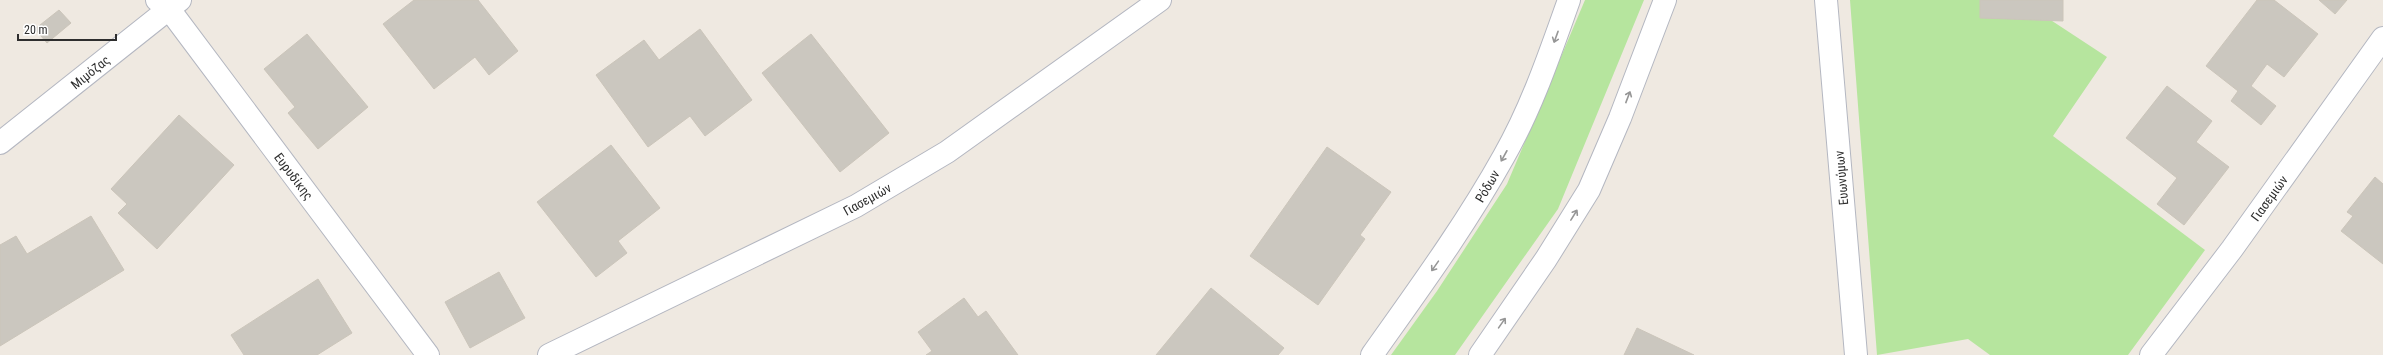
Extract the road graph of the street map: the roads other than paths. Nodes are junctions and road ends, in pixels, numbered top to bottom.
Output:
1 (1160, 0) edge
2 (1569, 0) edge
3 (1665, 0) edge
4 (1826, 0) edge
5 (169, 3) edge
6 (2383, 38) edge
7 (0, 143) edge
8 (428, 355) edge
9 (549, 355) edge
10 (1372, 355) edge
11 (1480, 355) edge
12 (1856, 355) edge
13 (2151, 355) edge

1 - 9 street, Γιασεμιών
2 -> 10 street, Ρόδων
11 -> 3 street
4 - 12 street, Ευωνύμων
5 - 7 street, Μιμόζας
5 - 8 street, Ευρυδίκης
6 - 13 street, Γιασεμιών

